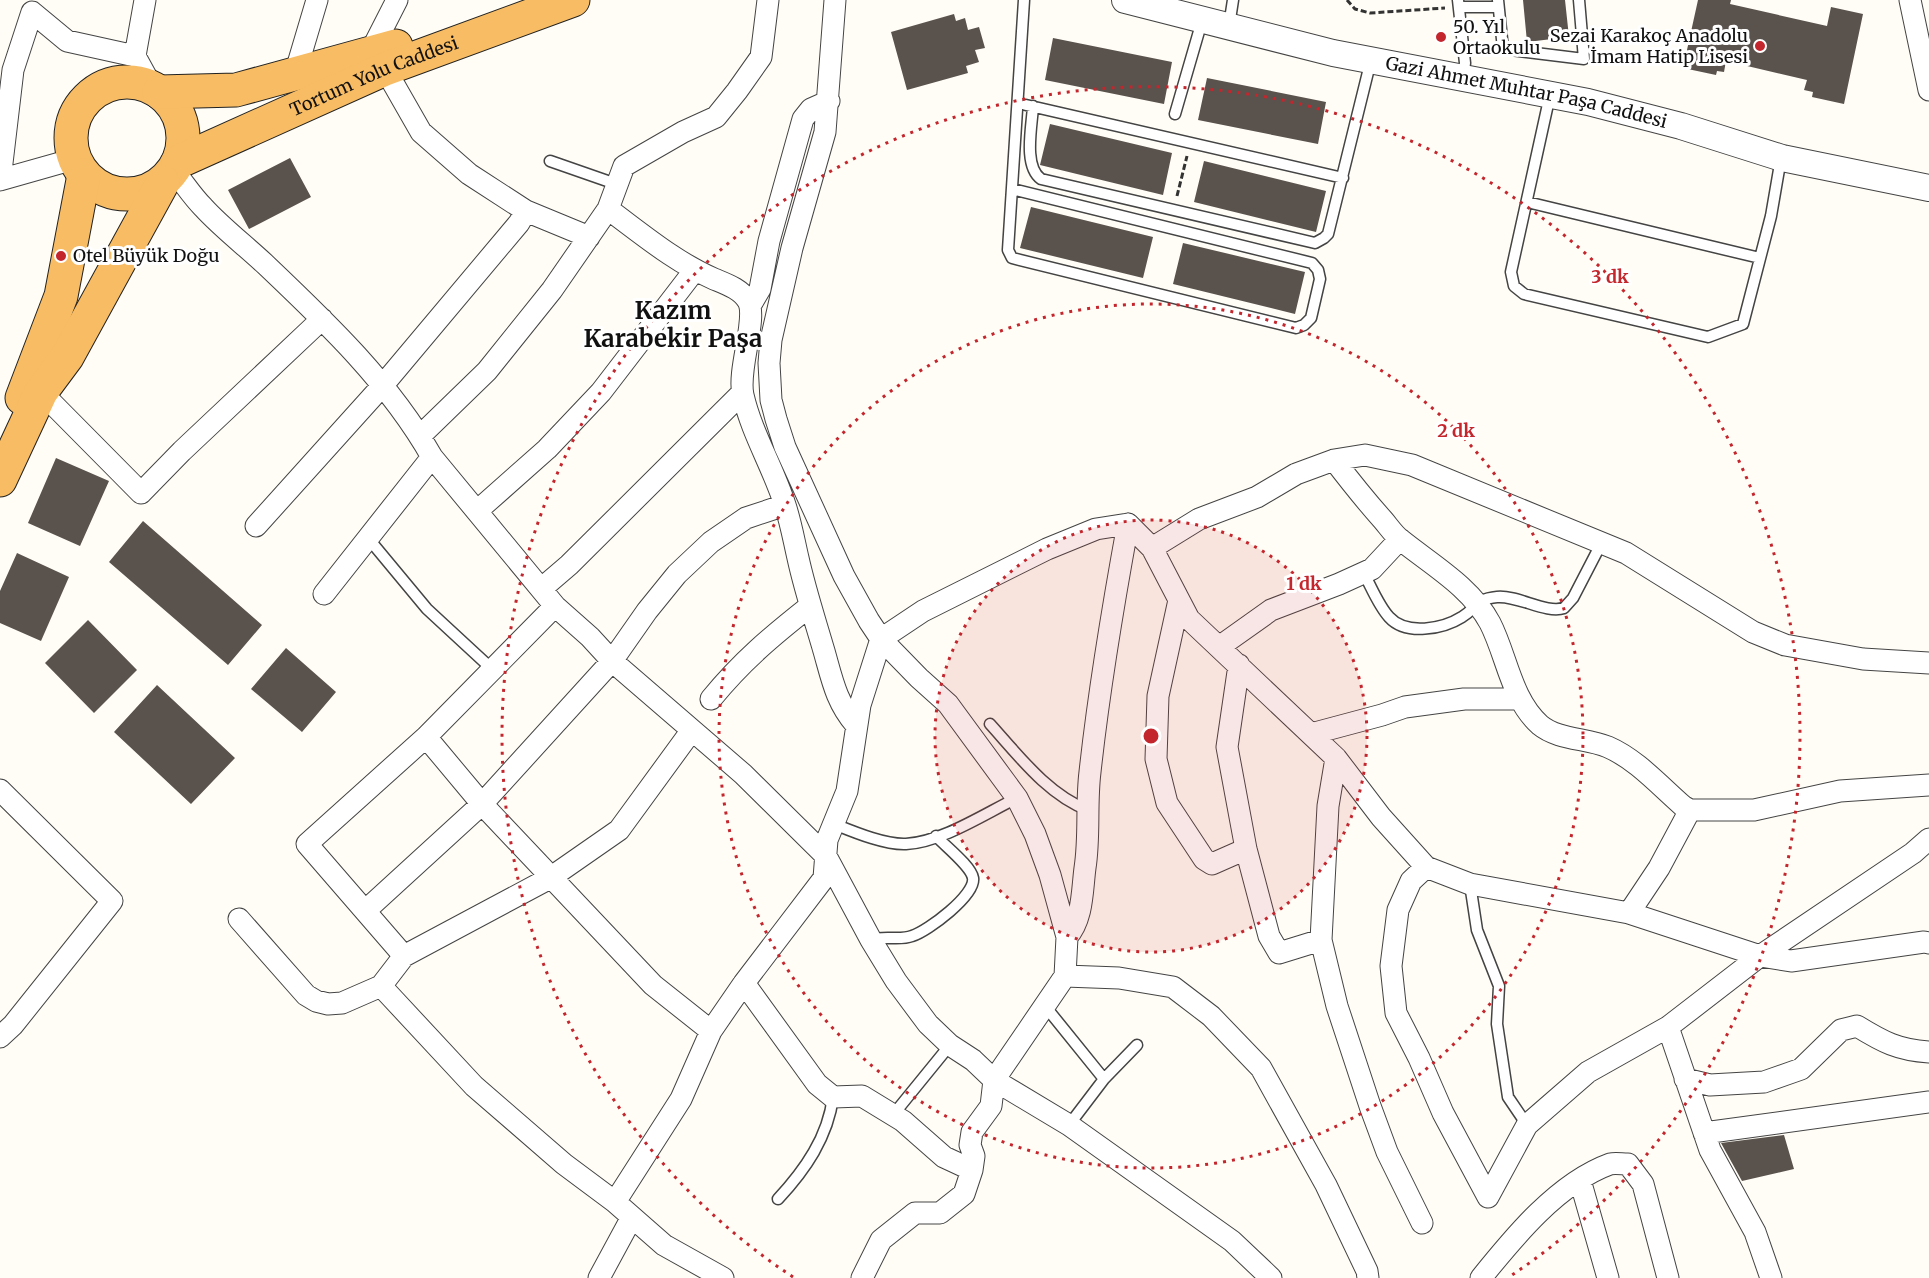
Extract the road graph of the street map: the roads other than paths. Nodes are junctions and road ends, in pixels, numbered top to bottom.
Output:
1 (145, 0) edge
2 (317, 0) edge
3 (397, 0) edge
4 (518, 0) edge
5 (573, 0) edge
6 (768, 0) edge
7 (836, 0) edge
8 (1024, 0) edge
9 (1125, 0) edge
10 (1233, 0) edge
11 (1579, 0) edge
12 (1910, 0) edge
13 (1498, 3) edge
14 (1459, 4) edge
15 (31, 6) edge
16 (1202, 21) junction
17 (1229, 27) junction
18 (135, 56) junction
19 (1371, 60) junction
20 (377, 61) junction
21 (295, 74) junction
22 (1463, 77) junction
23 (155, 90) junction
24 (1929, 90) edge
25 (1551, 94) junction
26 (829, 101) junction
27 (1017, 103) junction
28 (1033, 106) junction
29 (1175, 114) dead end
30 (1782, 158) junction
31 (550, 161) dead end
32 (79, 167) junction
33 (172, 172) junction
34 (1343, 178) junction
35 (0, 180) edge
36 (616, 184) junction
37 (1929, 188) edge
38 (1012, 189) junction
39 (1527, 202) junction
40 (608, 209) junction
41 (526, 211) junction
42 (589, 237) junction
43 (1760, 258) junction
44 (694, 271) junction
45 (750, 306) junction
46 (322, 319) junction
47 (383, 385) junction
48 (41, 392) junction
49 (742, 393) junction
50 (420, 436) junction
51 (0, 442) edge
52 (432, 457) junction
53 (1335, 460) junction
54 (0, 480) edge
55 (785, 505) junction
56 (477, 512) junction
57 (1128, 524) junction
58 (256, 526) dead end
59 (368, 538) junction
60 (1400, 539) junction
61 (1602, 542) junction
62 (1152, 548) junction
63 (1363, 573) junction
64 (542, 589) junction
65 (324, 594) dead end
66 (1179, 600) junction
67 (1476, 603) junction
68 (555, 606) junction
69 (810, 606) junction
70 (881, 639) junction
71 (1219, 647) junction
72 (612, 661) junction
73 (1929, 663) edge
74 (1239, 666) junction
75 (493, 670) junction
76 (711, 699) dead end
77 (1520, 699) junction
78 (990, 724) dead end
79 (856, 725) junction
80 (692, 730) junction
81 (1311, 734) junction
82 (426, 737) junction
83 (1336, 758) junction
84 (1929, 785) edge
85 (0, 790) edge
86 (1017, 798) junction
87 (482, 804) junction
88 (1088, 810) junction
89 (1690, 810) junction
90 (834, 824) junction
91 (936, 836) junction
92 (1929, 839) edge
93 (1245, 849) junction
94 (826, 856) junction
95 (1426, 867) junction
96 (550, 878) junction
97 (1470, 884) junction
98 (365, 911) junction
99 (1629, 913) junction
100 (238, 919) dead end
101 (1067, 937) junction
102 (871, 940) junction
103 (1321, 940) junction
104 (1929, 943) edge
105 (404, 956) junction
106 (1760, 956) junction
107 (1065, 976) junction
108 (744, 983) junction
109 (381, 986) junction
110 (1045, 1006) junction
111 (1668, 1027) junction
112 (711, 1031) junction
113 (0, 1037) edge
114 (1137, 1044) dead end
115 (950, 1045) junction
116 (1929, 1052) edge
117 (1104, 1079) junction
118 (1685, 1079) junction
119 (994, 1080) junction
120 (832, 1097) junction
121 (1929, 1102) edge
122 (893, 1115) junction
123 (1070, 1125) junction
124 (1527, 1125) junction
125 (1704, 1133) junction
126 (972, 1170) junction
127 (1580, 1180) junction
128 (778, 1199) dead end
129 (615, 1202) junction
130 (632, 1217) junction
131 (1422, 1223) dead end
132 (599, 1278) edge
133 (723, 1278) edge
134 (862, 1278) edge
135 (1270, 1278) edge
136 (1368, 1278) edge
137 (1480, 1278) edge
138 (1608, 1278) edge
139 (1668, 1278) edge
140 (1771, 1278) edge

1 - 18 street
2 - 21 street
3 - 20 street
4 - 20 highway, Tortum Yolu Caddesi
5 - 20 highway, Tortum Yolu Caddesi
6 - 36 street
7 - 26 street
8 - 27 lane
9 - 16 street, Gazi Ahmet Muhtar Paşa Caddesi
10 - 17 lane
11 - 13 lane
12 - 24 street
13 - 14 lane
14 - 22 lane
15 - 18 street
15 - 35 street
16 - 17 street, Gazi Ahmet Muhtar Paşa Caddesi
16 - 29 lane
17 - 19 street, Gazi Ahmet Muhtar Paşa Caddesi
18 - 23 street
19 - 22 street, Gazi Ahmet Muhtar Paşa Caddesi
19 - 34 lane
20 - 21 highway, Tortum Yolu Caddesi
20 - 33 highway, Tortum Yolu Caddesi
20 - 41 street
21 - 23 highway, Tortum Yolu Caddesi
22 - 25 street, Gazi Ahmet Muhtar Paşa Caddesi
23 - 32 highway, Tortum Yolu Caddesi
23 - 33 highway
25 - 30 street, Gazi Ahmet Muhtar Paşa Caddesi
25 - 39 lane
26 - 45 street
26 - 70 street
27 - 28 lane
27 - 38 lane
28 - 34 lane
28 - 34 lane
30 - 37 street, Gazi Ahmet Muhtar Paşa Caddesi
30 - 43 lane
31 - 36 lane
32 - 33 highway, Tortum Yolu Caddesi
32 - 35 street
32 - 51 highway, Tortum Yolu Caddesi
33 - 46 street
33 - 48 highway
36 - 40 street
38 - 38 lane
39 - 43 lane
39 - 43 lane
40 - 42 street
40 - 44 street
41 - 42 street
41 - 47 street
42 - 50 street
44 - 45 street
44 - 56 street
45 - 49 street
46 - 47 street
46 - 48 street
47 - 50 street
47 - 58 street
48 - 54 highway
49 - 55 street
49 - 64 street
50 - 52 street
52 - 56 street
52 - 59 street
53 - 60 street
53 - 61 street
53 - 62 street
55 - 69 street
55 - 72 street
56 - 64 street
57 - 62 street
57 - 70 street
57 - 88 street
59 - 65 street
59 - 75 lane
60 - 63 street
60 - 67 street
61 - 67 lane
61 - 73 street
62 - 66 street
63 - 67 lane
63 - 71 street
64 - 68 street
66 - 71 street
66 - 93 street
67 - 77 street
68 - 72 street
68 - 75 street
69 - 76 street
69 - 79 street
70 - 79 street
70 - 86 street
71 - 74 street
72 - 80 street
72 - 87 street
74 - 81 street
74 - 93 street
75 - 82 street
77 - 81 street
77 - 89 street
78 - 88 lane
79 - 90 street
80 - 94 street
80 - 96 street
81 - 83 street
82 - 87 street
82 - 98 street
83 - 95 street
83 - 103 street
84 - 89 street
85 - 113 street
86 - 91 lane
86 - 101 street
87 - 96 street
87 - 98 street
88 - 101 street
89 - 99 street
90 - 91 lane
90 - 94 street
91 - 102 lane
92 - 106 street
93 - 103 street
94 - 102 street
94 - 108 street
95 - 97 street
95 - 124 street
96 - 105 street
96 - 112 street
97 - 99 street
97 - 124 lane
98 - 105 street
99 - 106 street
100 - 109 street
101 - 107 street
102 - 115 street
103 - 131 street
104 - 106 street
105 - 109 street
106 - 111 street
107 - 110 street
107 - 136 street
108 - 112 street
108 - 120 street
109 - 129 street
110 - 117 lane
110 - 119 street
111 - 118 street
111 - 124 street
112 - 129 street
114 - 117 lane
115 - 119 street
115 - 122 lane
116 - 118 street
117 - 123 lane
118 - 125 street
119 - 123 street
119 - 126 street
120 - 122 street
120 - 128 lane
121 - 125 street
122 - 126 street
123 - 135 street
125 - 140 street
126 - 134 street
127 - 137 street
127 - 138 street
127 - 139 street
129 - 130 street
130 - 132 street
130 - 133 street

